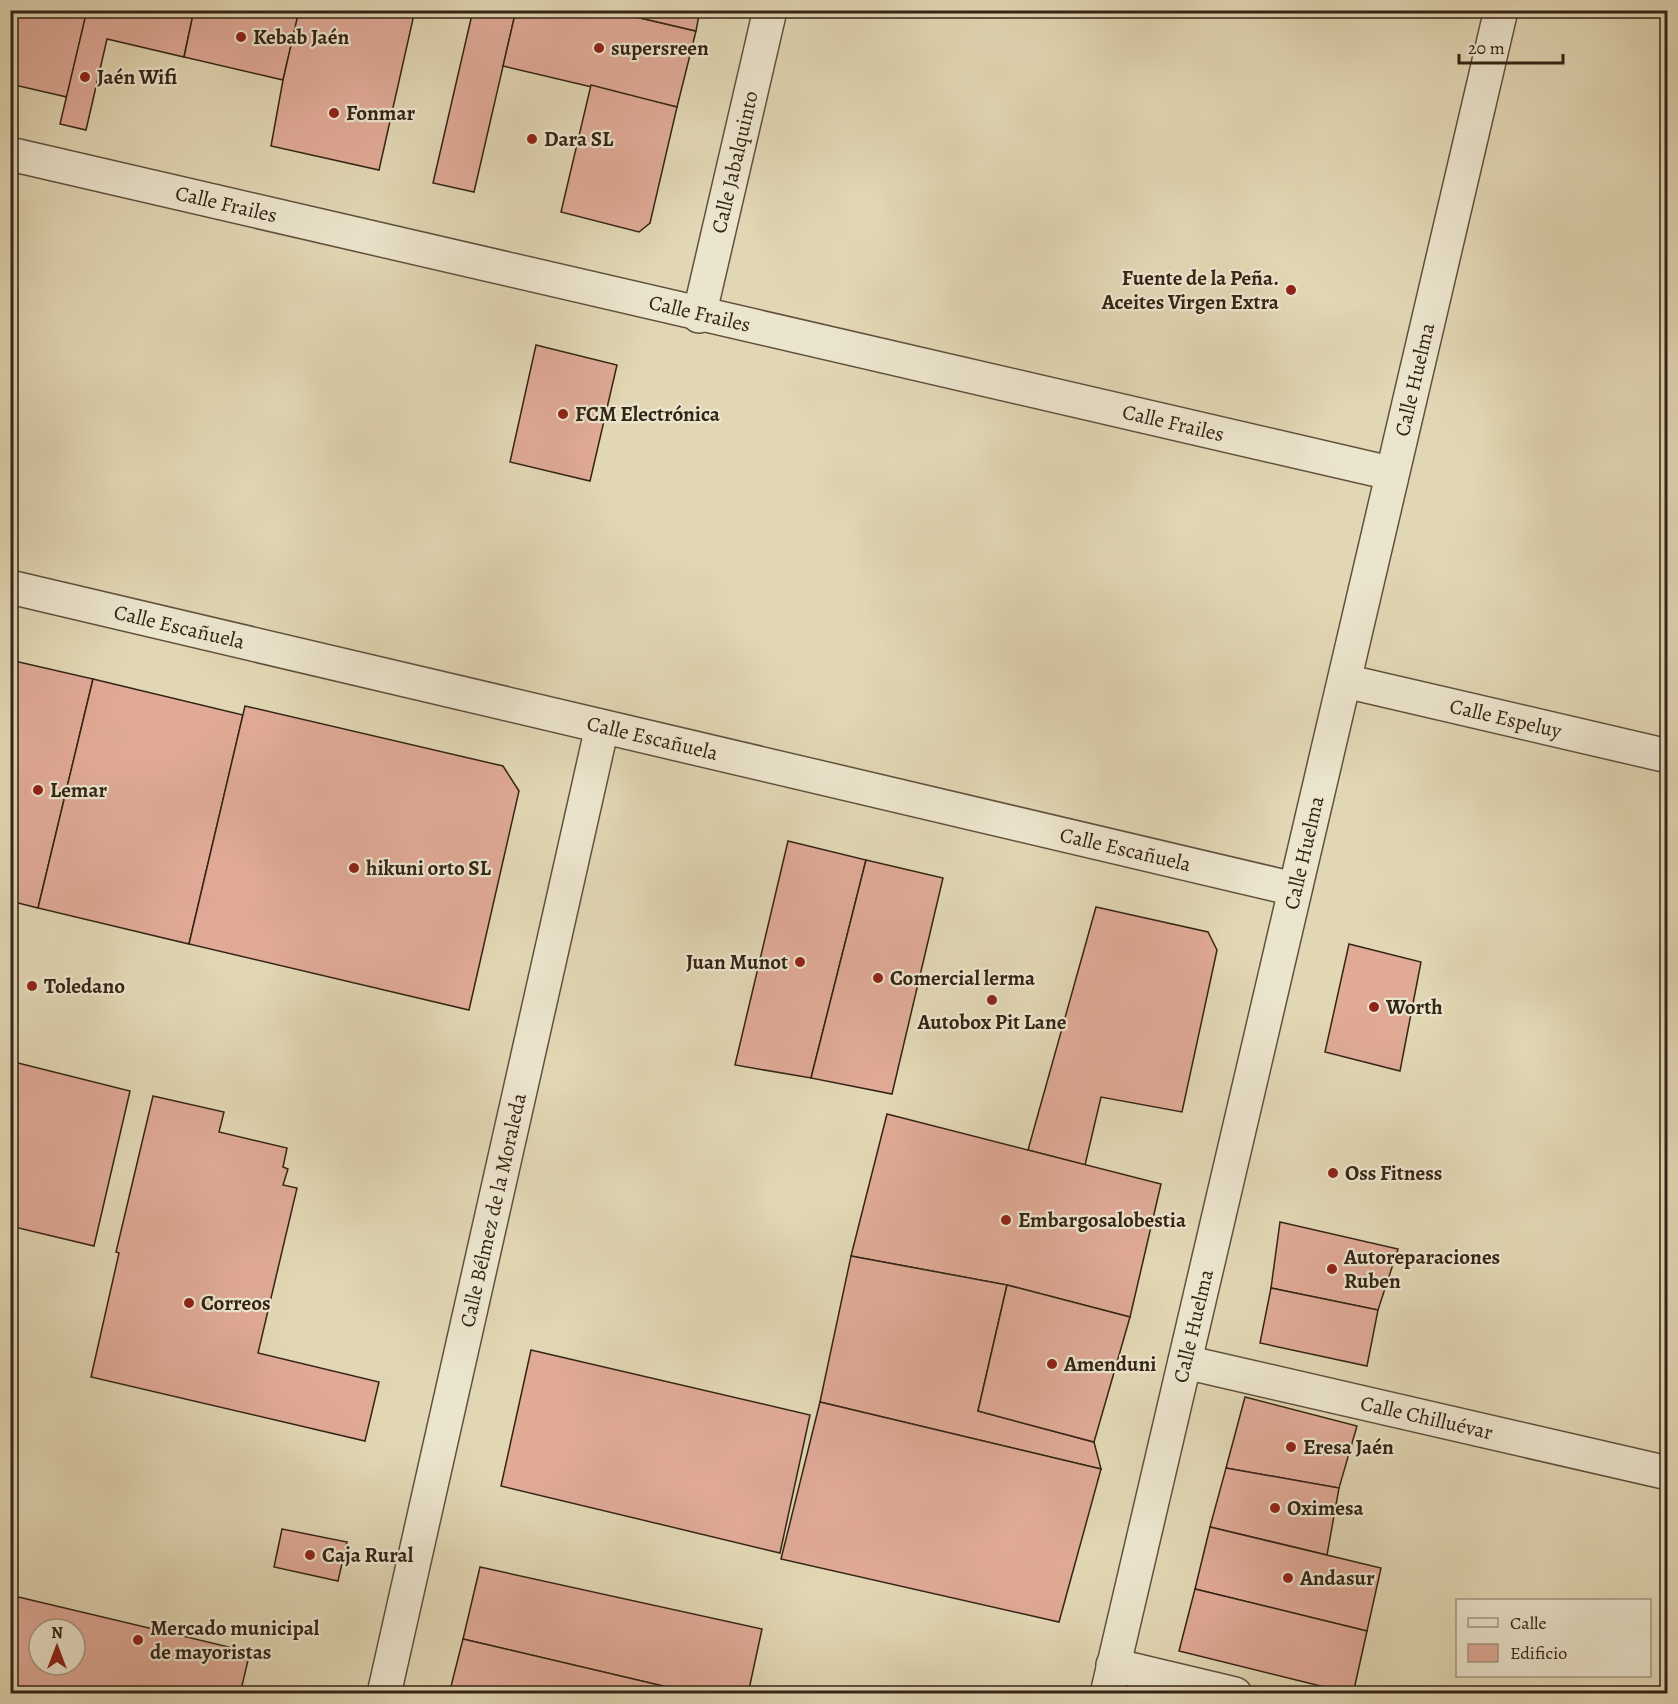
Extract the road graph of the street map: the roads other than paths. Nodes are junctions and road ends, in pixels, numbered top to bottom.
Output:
1 (770, 10) edge
2 (1501, 10) edge
3 (10, 154) edge
4 (699, 316) junction
5 (1390, 473) junction
6 (10, 587) edge
7 (1345, 681) junction
8 (603, 727) junction
9 (1668, 756) edge
10 (1294, 889) junction
11 (1185, 1362) junction
12 (1668, 1473) edge
13 (1110, 1679) edge
14 (384, 1694) edge
15 (1235, 1694) edge

1 - 4 street, Calle Jabalquinto
2 - 5 street, Calle Huelma
3 - 4 street, Calle Frailes
4 - 5 street, Calle Frailes
5 - 7 street, Calle Huelma
6 - 8 street, Calle Escañuela
7 - 9 street, Calle Espeluy
7 - 10 street, Calle Huelma
8 - 10 street, Calle Escañuela
8 - 14 street, Calle Bélmez de la Moraleda
10 - 11 street, Calle Huelma
11 - 12 street, Calle Chilluévar
11 - 13 street, Calle Huelma
13 - 15 street

